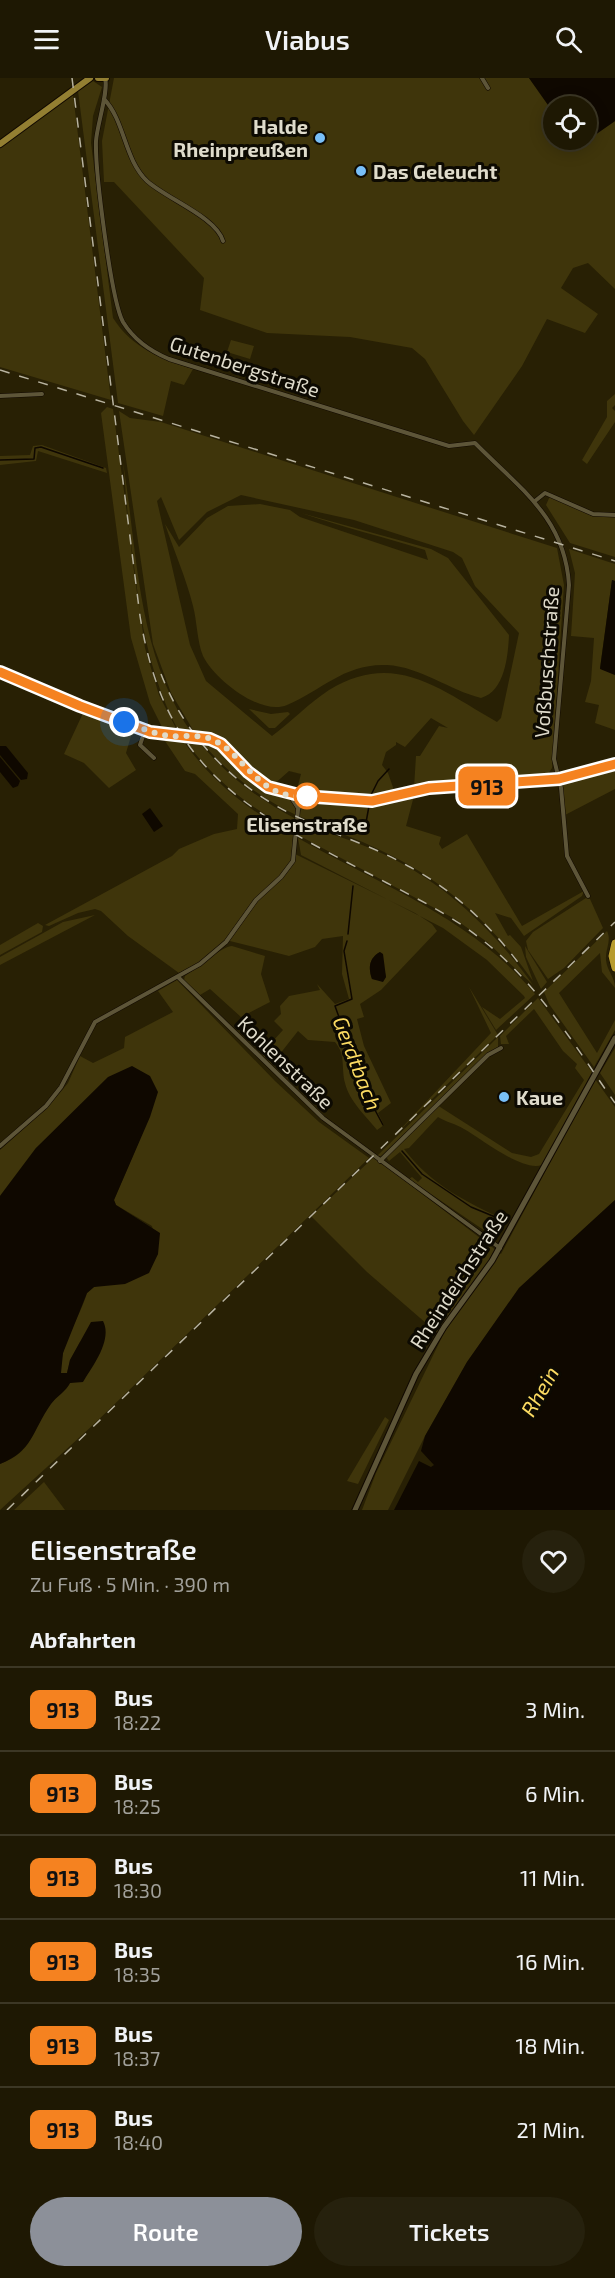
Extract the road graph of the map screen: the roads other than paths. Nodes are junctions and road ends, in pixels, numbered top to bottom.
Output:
1 (90, 78) edge
2 (98, 78) edge
3 (106, 78) edge
4 (483, 78) edge
5 (488, 88) dead end
6 (104, 99) junction
7 (0, 144) edge
8 (223, 241) dead end
9 (42, 394) dead end
10 (0, 396) edge
11 (535, 501) junction
12 (615, 515) edge
13 (562, 547) joint
14 (0, 672) edge
15 (145, 730) junction
16 (154, 758) dead end
17 (615, 764) edge
18 (559, 779) junction
19 (289, 794) junction
20 (303, 796) junction
21 (298, 810) junction
22 (588, 896) dead end
23 (615, 943) edge
24 (615, 968) edge
25 (178, 977) junction
26 (615, 1038) edge
27 (501, 1048) dead end
28 (0, 1146) edge
29 (380, 1161) junction
30 (500, 1248) junction
31 (355, 1510) edge

1 - 7 main road
2 - 3 main road
3 - 6 street, Gutenbergstraße
4 - 5 street
6 - 8 street
6 - 11 street, Gutenbergstraße
9 - 10 street
11 - 12 street
11 - 13 street, Gutenbergstraße
13 - 18 street, Voßbuschstraße
14 - 15 main road
15 - 16 street
15 - 19 main road
17 - 18 main road
18 - 20 main road
18 - 22 street, Voßbuschstraße
19 - 20 main road
19 - 21 street
20 - 21 street
21 - 25 street
23 - 24 highway
25 - 28 street
25 - 29 street, Kohlenstraße
26 - 30 main road, Rheindeichstraße
27 - 29 street
29 - 30 street, Kohlenstraße
30 - 31 main road, Rheindeichstraße

